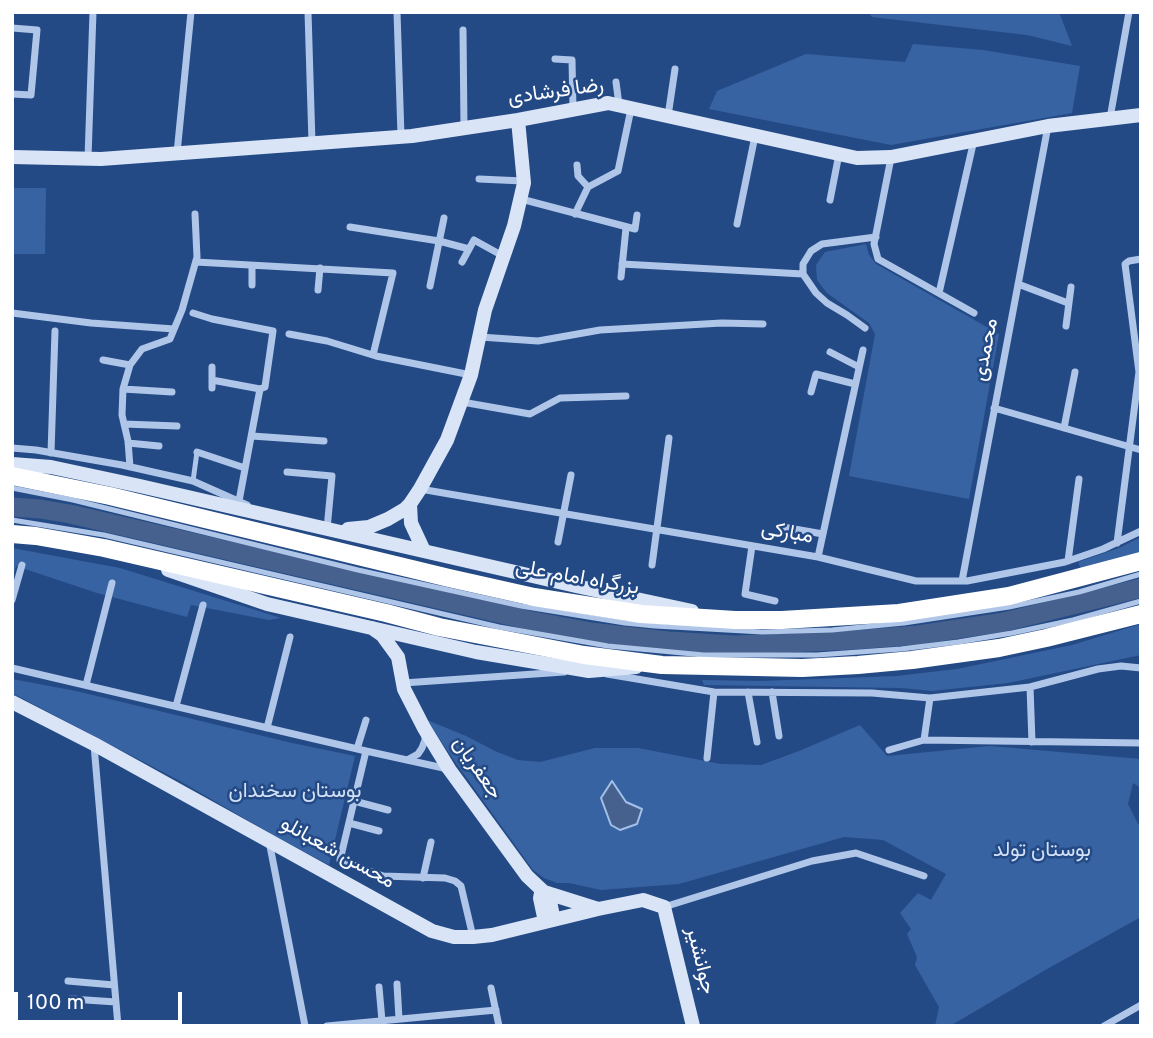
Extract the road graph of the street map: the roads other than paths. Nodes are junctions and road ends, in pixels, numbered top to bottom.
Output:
1 (93, 12) edge
2 (191, 12) edge
3 (309, 12) edge
4 (397, 12) edge
5 (1129, 12) edge
6 (12, 28) edge
7 (463, 30) dead end
8 (555, 59) dead end
9 (675, 69) dead end
10 (616, 82) dead end
11 (12, 94) edge
12 (625, 107) junction
13 (573, 110) junction
14 (1141, 115) edge
15 (668, 117) junction
16 (1110, 119) junction
17 (518, 120) junction
18 (1048, 126) junction
19 (464, 128) junction
20 (401, 136) junction
21 (755, 136) junction
22 (974, 139) junction
23 (312, 143) junction
24 (177, 153) junction
25 (839, 154) junction
26 (12, 157) edge
27 (891, 157) junction
28 (88, 158) junction
29 (577, 165) dead end
30 (480, 179) dead end
31 (523, 181) junction
32 (588, 187) junction
33 (520, 199) junction
34 (830, 200) dead end
35 (195, 214) dead end
36 (575, 214) junction
37 (637, 215) dead end
38 (444, 218) dead end
39 (737, 224) dead end
40 (350, 227) dead end
41 (626, 228) junction
42 (876, 237) junction
43 (439, 241) junction
44 (469, 250) junction
45 (503, 257) junction
46 (1141, 258) edge
47 (196, 262) junction
48 (463, 262) dead end
49 (622, 264) junction
50 (252, 265) junction
51 (320, 268) junction
52 (803, 274) junction
53 (621, 277) dead end
54 (1018, 284) junction
55 (253, 285) dead end
56 (429, 286) dead end
57 (1071, 287) dead end
58 (318, 290) dead end
59 (939, 293) junction
60 (1069, 303) junction
61 (1141, 308) edge
62 (1130, 309) junction
63 (12, 313) edge
64 (193, 313) dead end
65 (974, 313) dead end
66 (763, 324) dead end
67 (1066, 326) dead end
68 (865, 328) dead end
69 (174, 329) junction
70 (55, 331) dead end
71 (289, 334) dead end
72 (480, 337) junction
73 (863, 350) dead end
74 (830, 352) dead end
75 (373, 355) junction
76 (103, 360) dead end
77 (130, 365) junction
78 (212, 367) dead end
79 (859, 367) junction
80 (1075, 372) dead end
81 (1139, 372) edge
82 (471, 374) junction
83 (855, 384) junction
84 (123, 389) junction
85 (260, 389) junction
86 (172, 392) dead end
87 (811, 393) dead end
88 (626, 396) dead end
89 (461, 402) junction
90 (995, 408) junction
91 (124, 424) junction
92 (1132, 424) junction
93 (177, 426) dead end
94 (1141, 426) edge
95 (1064, 428) junction
96 (252, 436) junction
97 (669, 438) dead end
98 (324, 442) dead end
99 (128, 443) junction
100 (159, 446) dead end
101 (1129, 447) junction
102 (12, 448) edge
103 (1141, 450) edge
104 (197, 452) joint
105 (51, 453) junction
106 (12, 464) edge
107 (130, 467) junction
108 (245, 468) junction
109 (287, 472) dead end
110 (571, 475) dead end
111 (12, 476) edge
112 (1079, 479) dead end
113 (193, 481) junction
114 (12, 488) edge
115 (420, 489) junction
116 (239, 501) junction
117 (410, 504) junction
118 (562, 513) junction
119 (273, 516) junction
120 (12, 520) edge
121 (783, 527) dead end
122 (327, 529) junction
123 (657, 529) junction
124 (1141, 531) edge
125 (12, 534) edge
126 (823, 534) junction
127 (558, 542) dead end
128 (1117, 543) junction
129 (752, 546) junction
130 (104, 548) junction
131 (424, 551) junction
132 (818, 557) junction
133 (1068, 561) junction
134 (1141, 561) edge
135 (22, 565) dead end
136 (652, 565) dead end
137 (1141, 575) edge
138 (962, 581) junction
139 (112, 583) dead end
140 (12, 600) edge
141 (775, 601) dead end
142 (1141, 601) edge
143 (203, 605) dead end
144 (1141, 614) edge
145 (735, 620) junction
146 (371, 627) junction
147 (290, 637) dead end
148 (434, 643) junction
149 (398, 657) junction
150 (662, 665) junction
151 (12, 668) edge
152 (1141, 668) edge
153 (589, 671) junction
154 (403, 683) junction
155 (86, 685) junction
156 (1030, 687) junction
157 (714, 692) junction
158 (748, 692) junction
159 (772, 692) junction
160 (930, 698) junction
161 (12, 702) edge
162 (176, 706) junction
163 (366, 720) dead end
164 (267, 728) junction
165 (424, 728) junction
166 (779, 736) dead end
167 (924, 740) junction
168 (1032, 741) junction
169 (757, 742) dead end
170 (1141, 743) edge
171 (94, 744) junction
172 (357, 749) junction
173 (889, 750) dead end
174 (366, 751) junction
175 (707, 758) dead end
176 (407, 760) junction
177 (449, 769) junction
178 (354, 802) junction
179 (388, 810) dead end
180 (349, 824) junction
181 (379, 831) dead end
182 (269, 840) junction
183 (431, 842) dead end
184 (924, 876) dead end
185 (423, 878) junction
186 (544, 892) junction
187 (664, 907) junction
188 (598, 909) junction
189 (549, 921) junction
190 (473, 937) junction
191 (68, 981) dead end
192 (397, 984) dead end
193 (114, 985) junction
194 (379, 987) dead end
195 (491, 988) dead end
196 (71, 999) dead end
197 (116, 1002) junction
198 (1141, 1005) edge
199 (496, 1010) junction
200 (399, 1019) junction
201 (382, 1021) junction
202 (412, 1022) edge
203 (372, 1024) edge
204 (118, 1026) edge
205 (305, 1026) edge
206 (327, 1026) edge
207 (499, 1026) edge
208 (693, 1026) edge
209 (1104, 1026) edge

1 - 28 street
2 - 24 street
3 - 23 street
4 - 20 street
5 - 16 street
6 - 11 street
7 - 19 street
8 - 13 street
9 - 15 street
10 - 12 street
12 - 13 main road, رضا فرشادی
12 - 15 main road, رضا فرشادی
12 - 32 street
13 - 17 main road, رضا فرشادی
14 - 16 main road, رضا فرشادی
15 - 21 main road, رضا فرشادی
16 - 18 main road, رضا فرشادی
17 - 19 main road, رضا فرشادی
17 - 31 main road
18 - 22 main road, رضا فرشادی
18 - 54 street, محمدی
19 - 20 main road, رضا فرشادی
20 - 23 main road, رضا فرشادی
21 - 25 main road, رضا فرشادی
21 - 39 street
22 - 27 main road, رضا فرشادی
22 - 59 street
23 - 24 main road, رضا فرشادی
24 - 28 main road, رضا فرشادی
25 - 27 main road, رضا فرشادی
25 - 34 street
26 - 28 main road, رضا فرشادی
27 - 42 street
29 - 32 street
30 - 31 street
31 - 33 main road
32 - 36 street
33 - 36 street
33 - 45 main road
35 - 47 street
36 - 41 street
37 - 41 street
38 - 43 street
40 - 43 street
41 - 49 street
42 - 52 street
42 - 59 street
43 - 44 street
43 - 56 street
44 - 45 street
44 - 48 street
45 - 72 main road
46 - 62 street
47 - 50 street
47 - 69 street
49 - 52 street
49 - 53 street
50 - 51 street
50 - 55 street
51 - 58 street
51 - 75 street
52 - 68 street
54 - 60 street
54 - 90 street, محمدی
57 - 60 street
59 - 65 street
60 - 67 street
61 - 62 street
62 - 81 street
63 - 69 street
64 - 85 street
66 - 72 street
69 - 77 street
70 - 105 street
71 - 75 street
72 - 82 main road
73 - 79 street
74 - 79 street
75 - 82 street
76 - 77 street
77 - 84 street
78 - 85 street
79 - 83 street
80 - 95 street
81 - 92 street
82 - 89 main road
83 - 87 street
83 - 126 street
84 - 86 street
84 - 91 street
85 - 96 street
88 - 89 street
89 - 115 main road
90 - 95 street
90 - 138 street, محمدی
91 - 93 street
91 - 99 street
92 - 94 street
92 - 101 street
95 - 101 street
96 - 98 street
96 - 108 street
97 - 123 street
99 - 100 street
99 - 107 street
101 - 103 street
101 - 128 street
102 - 105 street
104 - 108 street
104 - 113 lane
105 - 107 street
106 - 119 main road
107 - 113 street
108 - 116 street
109 - 122 street
110 - 118 street
111 - 145 highway, بزرگراه امام علی
112 - 133 street
113 - 116 street
114 - 137 lane
115 - 117 main road
115 - 118 street, مبارکی
116 - 119 street
117 - 122 main road
117 - 131 main road
118 - 123 street, مبارکی
118 - 127 street
119 - 122 main road
120 - 142 lane
121 - 126 street
122 - 131 main road
123 - 129 street, مبارکی
123 - 136 street
124 - 128 street, مبارکی
125 - 130 highway
126 - 132 street
128 - 133 street, مبارکی
129 - 132 street, مبارکی
129 - 141 street
130 - 146 main road
130 - 150 highway
131 - 145 main road
132 - 138 street, مبارکی
133 - 138 street, مبارکی
134 - 145 highway, بزرگراه امام علی
135 - 140 street
139 - 155 street
143 - 162 street
144 - 150 highway
146 - 148 main road
146 - 149 main road, جعفریان
147 - 164 street
148 - 149 main road
148 - 153 main road
149 - 154 main road, جعفریان
150 - 153 main road
151 - 155 street
152 - 156 street
153 - 154 street
153 - 157 street
154 - 165 main road, جعفریان
155 - 162 street
156 - 160 street
156 - 168 street
157 - 158 street
157 - 175 street
158 - 159 street
158 - 169 street
159 - 160 street
159 - 166 street
160 - 167 street
161 - 171 main road, محسن شعبانلو
162 - 164 street
163 - 172 street
164 - 172 street
165 - 176 street
165 - 177 main road, جعفریان
167 - 168 street
167 - 173 street
168 - 170 street
171 - 182 main road, محسن شعبانلو
171 - 193 street
172 - 174 street
174 - 176 street
174 - 178 street
176 - 177 street
177 - 186 main road, جعفریان
178 - 179 street
178 - 180 street
180 - 181 street
180 - 185 street
182 - 190 main road, محسن شعبانلو
182 - 205 street
183 - 185 street
184 - 187 street
185 - 190 street
186 - 188 main road
186 - 189 main road
187 - 188 main road, محسن شعبانلو
187 - 208 main road, جوانشیر
188 - 189 main road, محسن شعبانلو
189 - 190 main road, محسن شعبانلو
191 - 193 street
192 - 200 street
193 - 197 street
194 - 201 street
195 - 199 street
196 - 197 street
197 - 204 street
198 - 209 street
199 - 202 street
199 - 207 street
200 - 201 street
200 - 202 street
201 - 203 street
203 - 206 street

